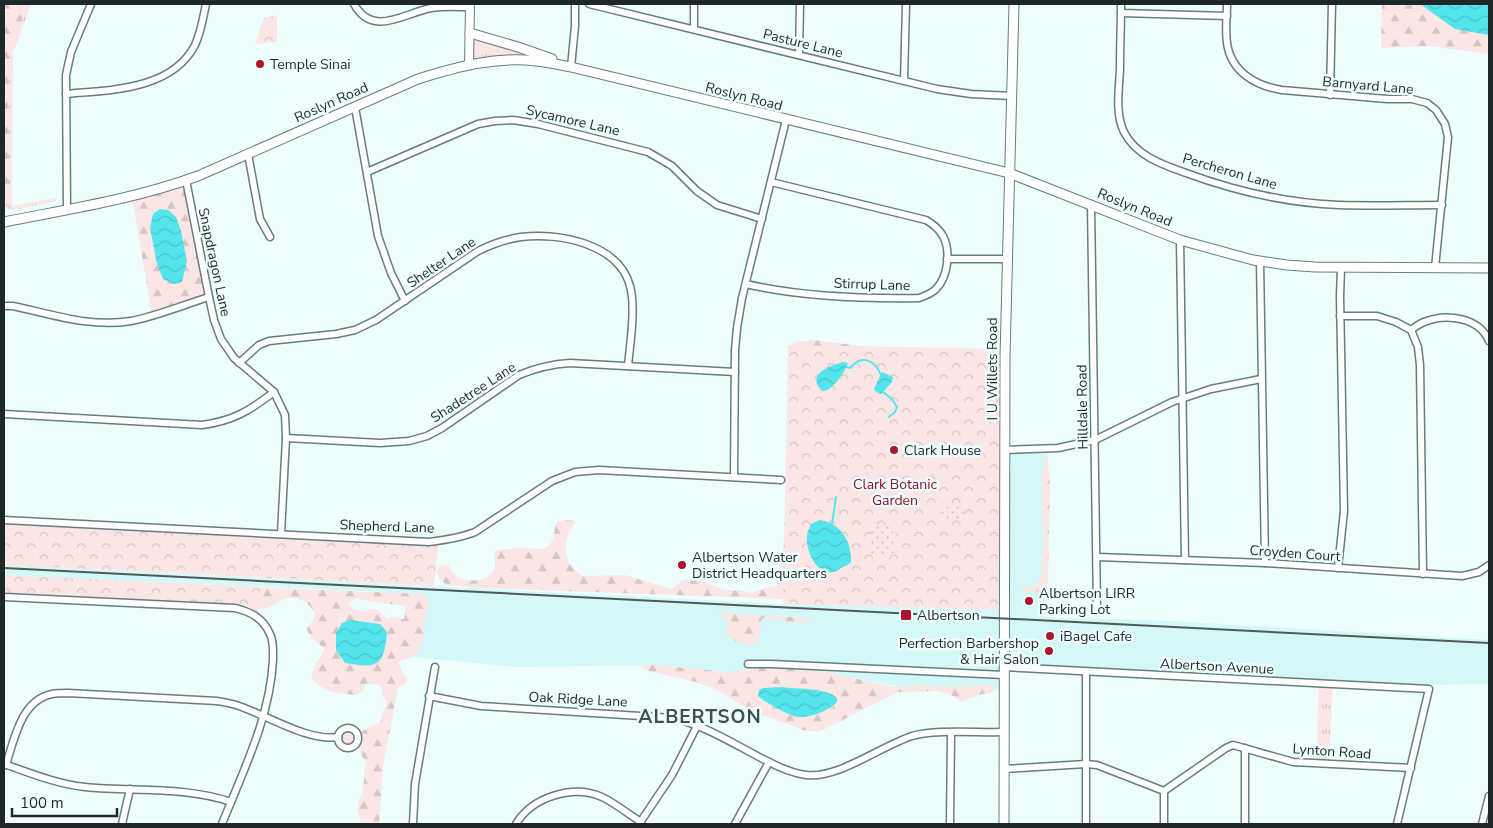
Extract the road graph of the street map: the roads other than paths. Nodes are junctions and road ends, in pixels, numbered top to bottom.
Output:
1 (91, 4) edge
2 (206, 4) edge
3 (354, 4) edge
4 (575, 4) edge
5 (589, 4) edge
6 (694, 4) edge
7 (800, 4) edge
8 (906, 4) edge
9 (1014, 4) edge
10 (1121, 4) edge
11 (1227, 4) edge
12 (1332, 4) edge
13 (470, 5) edge
14 (1121, 13) junction
15 (1227, 16) junction
16 (694, 30) junction
17 (470, 33) junction
18 (799, 55) junction
19 (469, 65) junction
20 (570, 67) junction
21 (904, 81) junction
22 (66, 94) junction
23 (1330, 95) junction
24 (1012, 96) junction
25 (355, 107) junction
26 (786, 120) junction
27 (248, 154) junction
28 (367, 172) junction
29 (1009, 173) junction
30 (186, 180) junction
31 (771, 182) junction
32 (1091, 204) junction
33 (1442, 205) junction
34 (67, 210) junction
35 (762, 219) junction
36 (4, 222) edge
37 (270, 237) dead end
38 (1180, 240) junction
39 (947, 259) junction
40 (1007, 259) junction
41 (1260, 261) junction
42 (1341, 268) junction
43 (1435, 268) junction
44 (1489, 268) edge
45 (746, 284) junction
46 (208, 297) junction
47 (405, 301) junction
48 (4, 306) edge
49 (1340, 316) junction
50 (1411, 330) junction
51 (1489, 341) edge
52 (240, 363) junction
53 (628, 366) junction
54 (734, 372) junction
55 (1262, 380) junction
56 (274, 392) junction
57 (1182, 399) junction
58 (4, 414) edge
59 (286, 438) junction
60 (1095, 440) junction
61 (1005, 450) junction
62 (734, 477) junction
63 (781, 480) dead end
64 (4, 520) edge
65 (281, 534) junction
66 (1096, 557) junction
67 (1185, 560) junction
68 (1264, 563) junction
69 (1489, 565) edge
70 (1338, 568) junction
71 (1423, 574) junction
72 (4, 597) edge
73 (1097, 609) dead end
74 (748, 664) dead end
75 (435, 667) dead end
76 (1004, 671) junction
77 (1086, 672) junction
78 (430, 696) junction
79 (264, 716) junction
80 (697, 726) junction
81 (1004, 732) junction
82 (951, 733) junction
83 (338, 737) dead end
84 (1245, 748) junction
85 (769, 762) junction
86 (5, 764) edge
87 (1086, 764) junction
88 (1411, 768) junction
89 (1004, 769) junction
90 (130, 789) junction
91 (1164, 791) junction
92 (1489, 796) edge
93 (231, 802) junction
94 (640, 823) edge
95 (122, 824) edge
96 (222, 824) edge
97 (413, 824) edge
98 (516, 824) edge
99 (735, 824) edge
100 (950, 824) edge
101 (1004, 824) edge
102 (1086, 824) edge
103 (1164, 824) edge
104 (1245, 824) edge
105 (1397, 824) edge
106 (1482, 824) edge

1 - 22 street
2 - 22 street
3 - 13 street
4 - 20 street
5 - 16 street, Pasture Lane
6 - 16 street
7 - 18 street
8 - 21 street
9 - 24 main road, I U Willets Road
10 - 14 street, Percheron Lane
11 - 15 street, Barnyard Lane
12 - 23 street
13 - 17 street
14 - 15 street
14 - 33 street, Percheron Lane
15 - 23 street, Barnyard Lane
16 - 18 street, Pasture Lane
17 - 19 street
17 - 20 main road
18 - 21 street, Pasture Lane
19 - 20 main road, Roslyn Road
19 - 25 main road, Roslyn Road
20 - 26 main road, Roslyn Road
21 - 24 street, Pasture Lane
22 - 34 street
23 - 33 street, Barnyard Lane
24 - 29 main road, I U Willets Road
25 - 27 main road, Roslyn Road
25 - 28 street
26 - 29 main road, Roslyn Road
26 - 31 street
27 - 30 main road, Roslyn Road
27 - 37 street
28 - 35 street, Sycamore Lane
28 - 47 street
29 - 32 main road, Roslyn Road
29 - 40 main road, I U Willets Road
30 - 34 main road, Roslyn Road
30 - 46 street, Snapdragon Lane
31 - 35 street
31 - 39 street, Stirrup Lane
32 - 38 main road, Roslyn Road
32 - 60 street, Hilldale Road
33 - 43 street, Barnyard Lane
34 - 36 main road, Roslyn Road
35 - 45 street
38 - 41 main road, Roslyn Road
38 - 57 street
39 - 40 street
39 - 45 street, Stirrup Lane
40 - 61 main road, I U Willets Road
41 - 42 main road, Roslyn Road
41 - 55 street
42 - 43 main road, Roslyn Road
42 - 49 street
43 - 44 main road, Roslyn Road
45 - 54 street
46 - 48 street
46 - 52 street, Snapdragon Lane
47 - 52 street, Shelter Lane
47 - 53 street, Shelter Lane
49 - 50 street
49 - 70 street
50 - 51 street
50 - 71 street
52 - 56 street, Snapdragon Lane
53 - 54 street, Shadetree Lane
53 - 59 street, Shadetree Lane
54 - 62 street
55 - 57 street
55 - 68 street
56 - 58 street
56 - 59 street, Snapdragon Lane
57 - 60 street
57 - 67 street
59 - 65 street, Snapdragon Lane
60 - 61 street
60 - 66 street, Hilldale Road
61 - 76 main road, I U Willets Road
62 - 63 street, Shepherd Lane
62 - 65 street, Shepherd Lane
64 - 65 street, Shepherd Lane
66 - 67 street, Croyden Court
66 - 73 street, Hilldale Road
67 - 68 street, Croyden Court
68 - 70 street, Croyden Court
69 - 71 street, Croyden Court
70 - 71 street, Croyden Court
72 - 79 street
74 - 76 street, Albertson Avenue
75 - 78 street
76 - 77 street, Albertson Avenue
76 - 81 main road, I U Willets Road
77 - 87 street
77 - 88 street, Albertson Avenue
78 - 80 street, Oak Ridge Lane
78 - 97 street
79 - 83 street
79 - 86 street
79 - 93 street
80 - 85 street, Oak Ridge Lane
80 - 94 street
81 - 82 street, Oak Ridge Lane
81 - 89 main road, I U Willets Road
82 - 85 street, Oak Ridge Lane
82 - 100 street
84 - 88 street, Lynton Road
84 - 91 street, Lynton Road
84 - 104 street
85 - 99 street
86 - 90 street
87 - 89 street
87 - 91 street
87 - 102 street
88 - 105 street
89 - 101 main road, I U Willets Road
90 - 93 street
90 - 95 street
91 - 103 street
92 - 106 street
93 - 96 street
94 - 98 street

